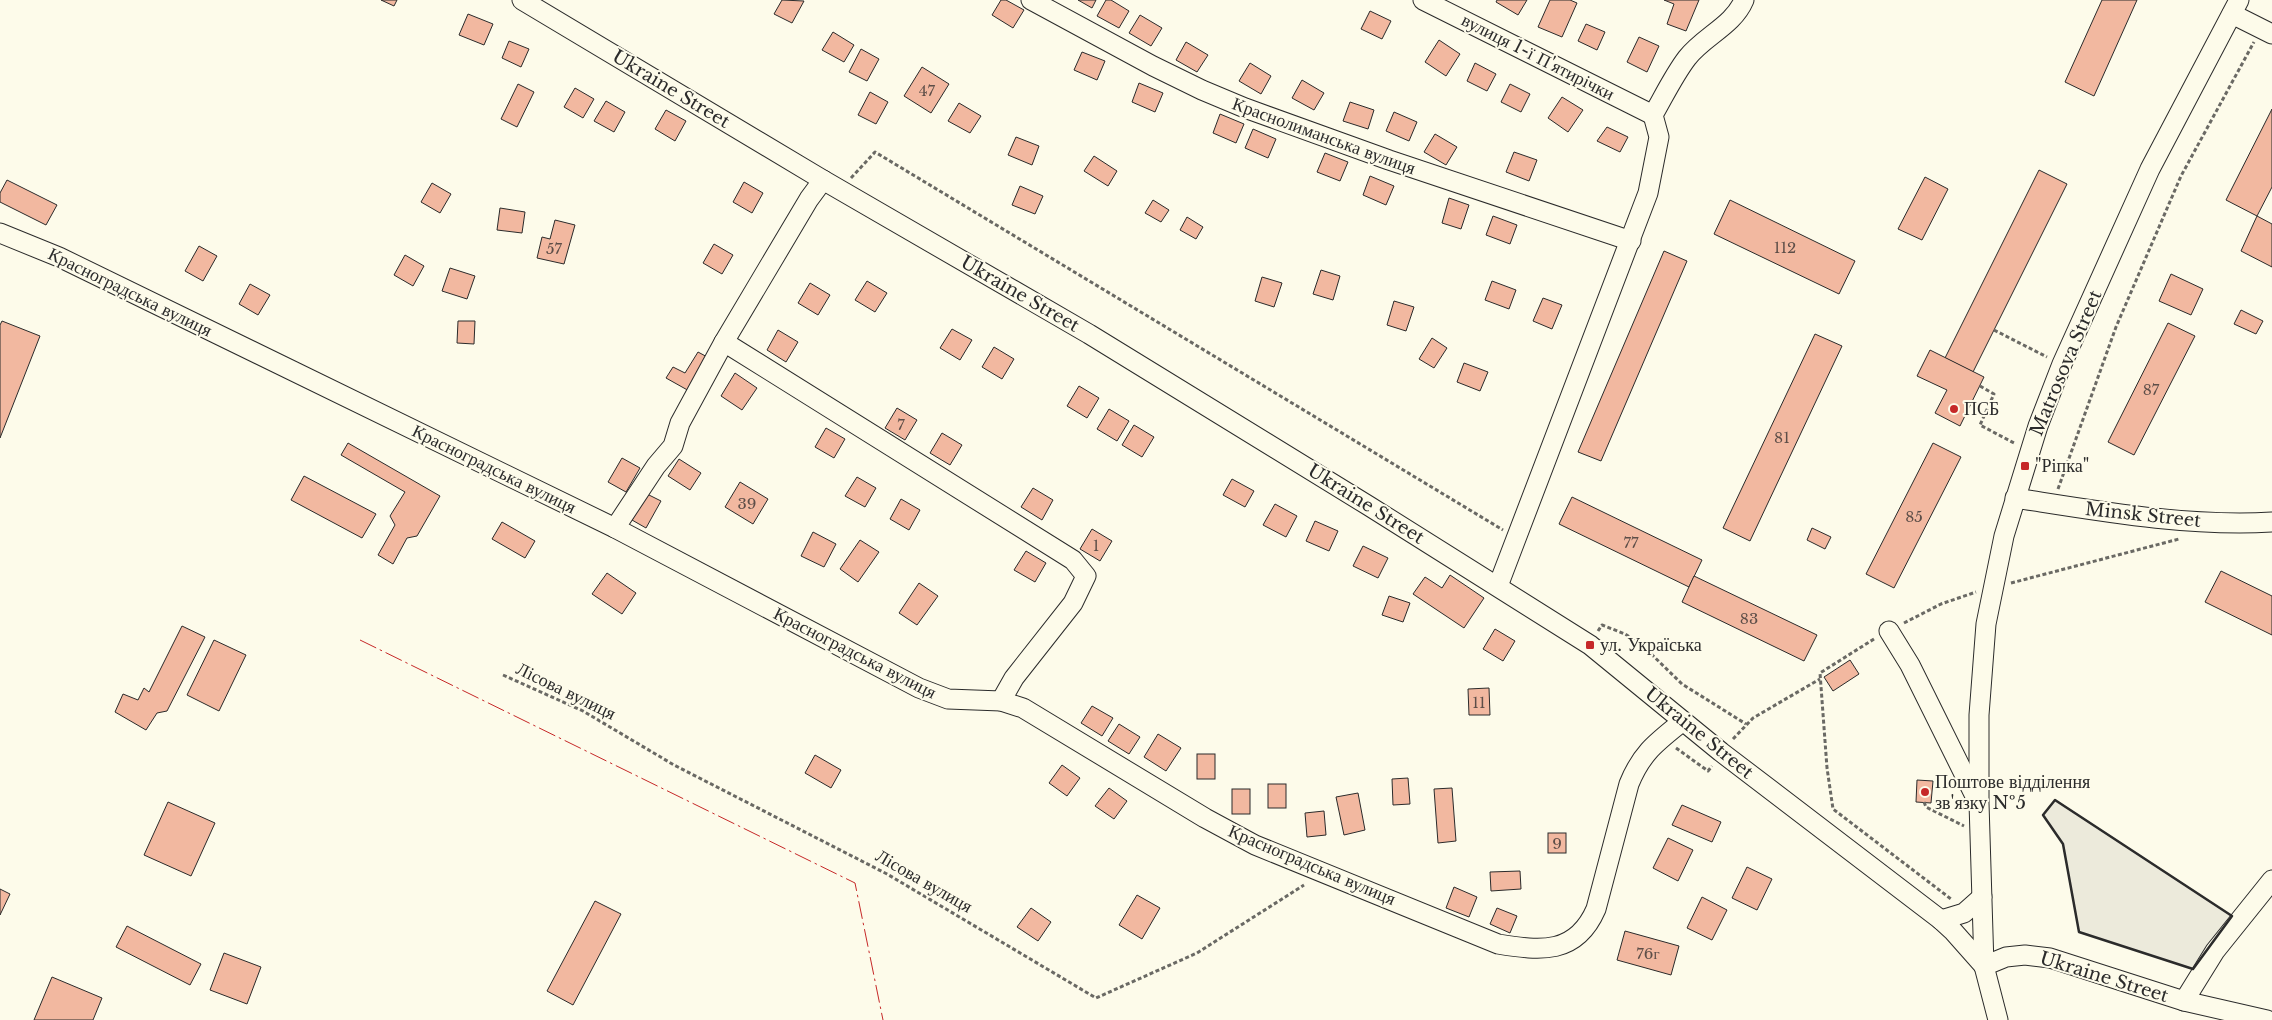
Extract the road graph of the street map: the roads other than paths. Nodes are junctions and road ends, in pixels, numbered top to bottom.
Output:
1 (522, 0) edge
2 (1031, 0) edge
3 (1423, 0) edge
4 (1744, 0) edge
5 (2235, 7) edge
6 (2267, 31) edge
7 (1653, 115) junction
8 (823, 180) junction
9 (0, 232) edge
10 (1631, 241) junction
11 (724, 342) junction
12 (2015, 498) junction
13 (2272, 522) edge
14 (615, 528) junction
15 (1498, 586) junction
16 (1889, 631) road end
17 (1001, 701) junction
18 (1683, 721) junction
19 (1979, 803) junction
20 (2272, 880) edge
21 (1982, 896) junction
22 (1941, 920) junction
23 (1984, 966) junction
24 (2184, 1001) junction
25 (1998, 1020) edge
26 (2267, 1020) edge

1 - 8 street, Ukraine Street
2 - 10 street, Краснолиманська вулиця
3 - 7 street, вулиця 1-ї П'ятирічки
4 - 7 street
5 - 6 street
5 - 12 street, Matrosova Street
7 - 10 street
8 - 11 street
8 - 15 street, Ukraine Street
9 - 14 street, Красноградська вулиця
10 - 15 street
11 - 14 street
11 - 17 street
12 - 13 street, Minsk Street
12 - 19 street, Matrosova Street
14 - 17 street, Красноградська вулиця
15 - 18 street, Ukraine Street
16 - 19 street
17 - 18 street, Красноградська вулиця
18 - 22 street, Ukraine Street
19 - 21 street, Matrosova Street
20 - 24 street, Ukraine Street
21 - 22 street
21 - 23 street, Matrosova Street
22 - 23 street, Ukraine Street
23 - 24 street, Ukraine Street
23 - 25 street, Matrosova Street
24 - 26 street, Ukraine Street

